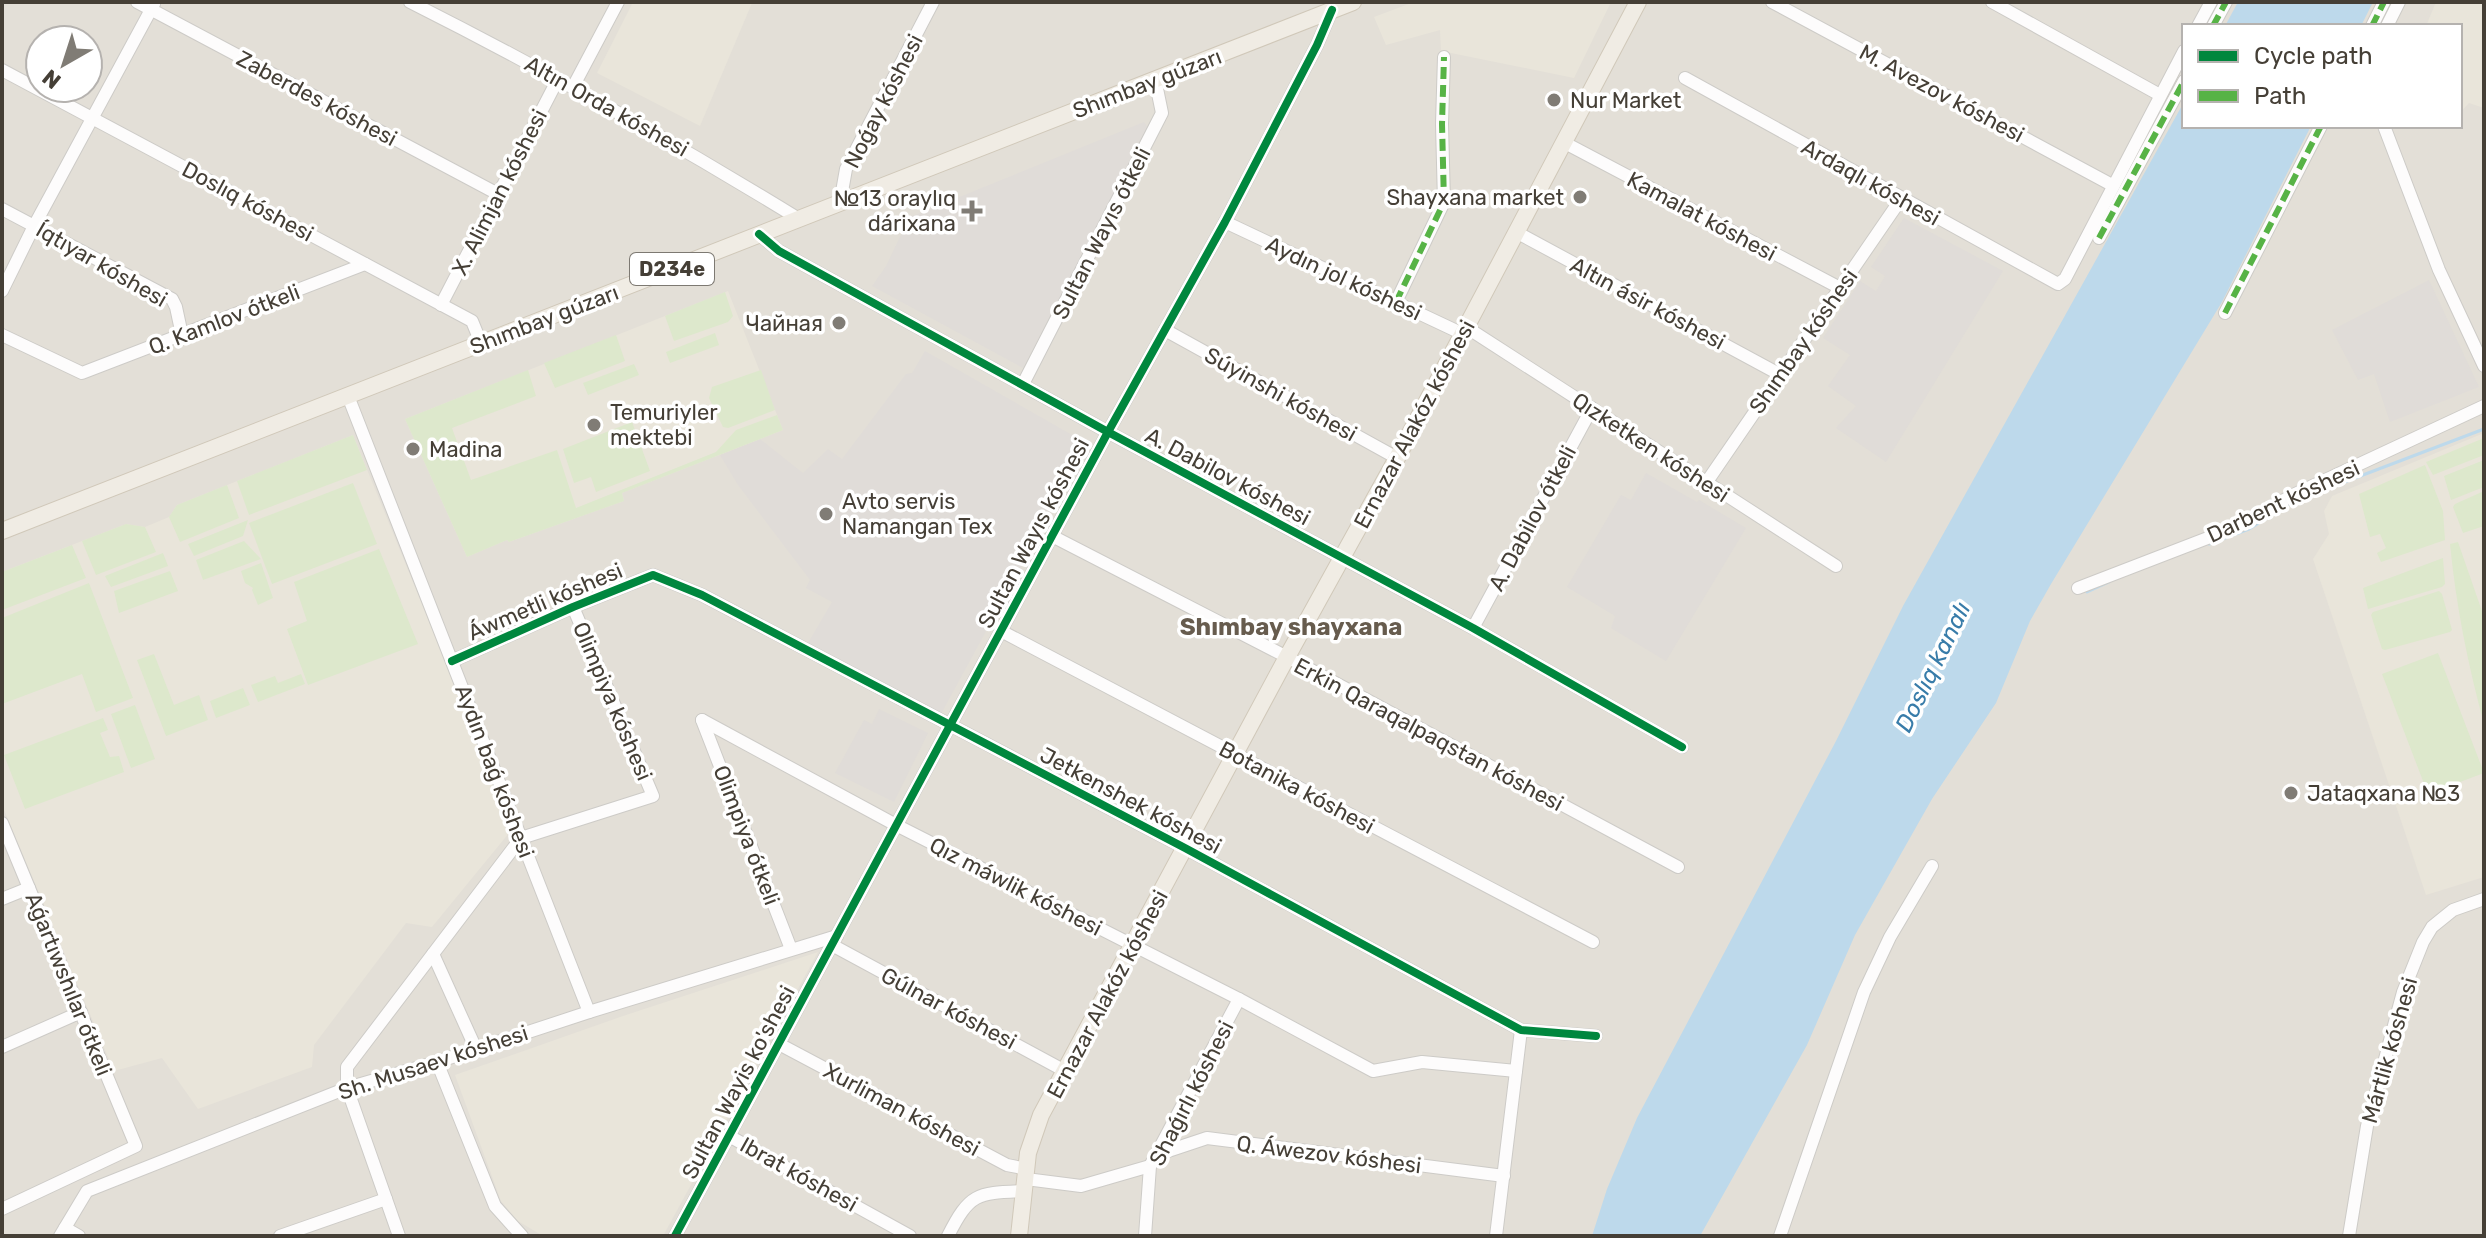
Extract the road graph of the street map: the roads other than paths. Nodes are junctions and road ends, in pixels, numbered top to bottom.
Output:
1 (137, 2) edge
2 (410, 2) edge
3 (618, 2) edge
4 (933, 2) edge
5 (1353, 2) edge
6 (1638, 2) edge
7 (1772, 2) edge
8 (1992, 2) edge
9 (2211, 2) edge
10 (2226, 2) edge
11 (2384, 2) edge
12 (2399, 2) edge
13 (153, 6) edge
14 (1332, 10) junction
15 (2199, 24) edge
16 (2214, 24) edge
17 (2373, 24) edge
18 (2388, 24) edge
19 (2182, 55) edge
20 (1444, 57) dead end
21 (2, 70) edge
22 (1685, 78) dead end
23 (558, 79) junction
24 (1155, 79) junction
25 (2182, 85) edge
26 (573, 87) junction
27 (2160, 95) junction
28 (93, 117) junction
29 (2320, 128) edge
30 (2385, 128) edge
31 (1565, 143) junction
32 (2112, 185) junction
33 (498, 194) junction
34 (1901, 199) junction
35 (840, 203) junction
36 (2, 209) edge
37 (799, 219) junction
38 (1225, 222) junction
39 (34, 226) junction
40 (1516, 232) junction
41 (759, 234) junction
42 (2099, 238) dead end
43 (365, 264) junction
44 (1840, 288) junction
45 (2, 291) edge
46 (1396, 302) junction
47 (441, 305) junction
48 (2225, 313) dead end
49 (1165, 330) junction
50 (1464, 330) junction
51 (2, 335) edge
52 (182, 335) junction
53 (481, 343) junction
54 (2484, 366) edge
55 (1779, 374) junction
56 (1023, 384) junction
57 (348, 396) junction
58 (2484, 406) edge
59 (1592, 408) junction
60 (1108, 432) junction
61 (1397, 458) junction
62 (1706, 483) junction
63 (2, 531) edge
64 (1052, 536) junction
65 (1342, 557) junction
66 (1836, 566) dead end
67 (653, 575) joint
68 (2078, 588) dead end
69 (573, 607) junction
70 (1473, 628) junction
71 (1001, 631) junction
72 (1287, 657) junction
73 (452, 661) junction
74 (702, 720) joint
75 (950, 726) junction
76 (1682, 747) dead end
77 (1235, 754) junction
78 (2, 823) edge
79 (896, 825) junction
80 (521, 838) junction
81 (1185, 848) junction
82 (1932, 866) dead end
83 (1678, 867) dead end
84 (29, 888) junction
85 (2, 899) edge
86 (2484, 899) edge
87 (834, 941) junction
88 (1593, 942) dead end
89 (1133, 945) junction
90 (791, 949) junction
91 (433, 954) junction
92 (1239, 999) junction
93 (81, 1012) junction
94 (589, 1012) junction
95 (1521, 1030) junction
96 (1596, 1036) dead end
97 (779, 1044) junction
98 (2, 1047) edge
99 (476, 1049) junction
100 (437, 1062) junction
101 (1065, 1071) junction
102 (1516, 1071) junction
103 (347, 1088) junction
104 (729, 1136) junction
105 (1153, 1161) junction
106 (1504, 1176) junction
107 (1026, 1180) junction
108 (386, 1199) junction
109 (2, 1209) edge
110 (62, 1232) edge
111 (677, 1235) edge
112 (79, 1236) edge
113 (280, 1236) edge
114 (399, 1236) edge
115 (522, 1236) edge
116 (910, 1236) edge
117 (948, 1236) edge
118 (1019, 1236) edge
119 (1145, 1236) edge
120 (1496, 1236) edge
121 (1780, 1236) edge
122 (2349, 1236) edge

1 - 13 street, Zaberdes kóshesi
2 - 23 street, Altın Orda kóshesi
3 - 26 street
4 - 35 street, Noǵay kóshesi
5 - 14 main road, Shımbay gúzarı / D234e
6 - 31 main road, Ernazar Alakóz kóshesi
7 - 32 street, M. Avezov kóshesi
8 - 27 street
9 - 15 street
10 - 16 street
11 - 17 street
12 - 18 street
13 - 28 street
13 - 33 street, Zaberdes kóshesi
14 - 24 main road, Shımbay gúzarı / D234e
14 - 38 street, Sultan Wayıs kóshesi
19 - 27 street
20 - 46 street
21 - 28 street, Doslıq kóshesi
22 - 34 street, Ardaqlı kóshesi
23 - 26 street, Altın Orda kóshesi
23 - 33 street, X. Alimjan kóshesi
24 - 35 main road, Shımbay gúzarı / D234e
24 - 56 street, Sultan Wayıs ótkeli
25 - 42 street
26 - 37 street, Altın Orda kóshesi
27 - 32 street
28 - 39 street
28 - 43 street, Doslıq kóshesi
29 - 48 street
30 - 54 street
31 - 40 main road, Ernazar Alakóz kóshesi
31 - 44 street, Kamalat kóshesi
32 - 34 street, Ardaqlı kóshesi
33 - 47 street, X. Alimjan kóshesi
34 - 44 street, Shımbay kóshesi
35 - 37 main road, Shımbay gúzarı / D234e
36 - 39 street, Íqtıyar kóshesi
37 - 41 main road, Shımbay gúzarı / D234e
38 - 46 street, Aydın jol kóshesi
38 - 49 street, Sultan Wayıs kóshesi
39 - 45 street
39 - 52 street, Íqtıyar kóshesi
40 - 50 main road, Ernazar Alakóz kóshesi
40 - 55 street, Altın ásir kóshesi
41 - 53 main road, Shımbay gúzarı / D234e
41 - 56 street, A. Dabilov kóshesi
43 - 47 street, Doslıq kóshesi
43 - 52 street, Q. Kamlov ótkeli
44 - 55 street, Shımbay kóshesi
46 - 50 street, Aydın jol kóshesi
47 - 53 street, Doslıq kóshesi
49 - 60 street, Sultan Wayıs kóshesi
49 - 61 street, Súyinshi kóshesi
50 - 59 street, Qızketken kóshesi
50 - 61 main road, Ernazar Alakóz kóshesi
51 - 52 street, Q. Kamlov ótkeli
53 - 57 main road, Shımbay gúzarı / D234e
55 - 62 street, Shımbay kóshesi
56 - 60 street, A. Dabilov kóshesi
57 - 63 main road, Shımbay gúzarı / D234e
57 - 73 street, Aydın baǵ kóshesi
58 - 68 street, Darbent kóshesi
59 - 62 street, Qızketken kóshesi
59 - 70 street, A. Dabilov ótkeli
60 - 64 street, Sultan Wayıs kóshesi
60 - 65 street, A. Dabilov kóshesi
61 - 65 main road, Ernazar Alakóz kóshesi
62 - 66 street, Qızketken kóshesi
64 - 71 street, Sultan Wayıs kóshesi
64 - 72 street, Erkin Qaraqalpaqstan kóshesi
65 - 70 street, A. Dabilov kóshesi
65 - 72 main road, Ernazar Alakóz kóshesi
67 - 69 street, Áwmetli kóshesi
67 - 75 street, Jetkenshek kóshesi
69 - 73 street, Áwmetli kóshesi
69 - 80 street, Olimpiya kóshesi
70 - 76 street, A. Dabilov kóshesi
71 - 75 street, Sultan Wayıs kóshesi
71 - 77 street, Botanika kóshesi
72 - 77 main road, Ernazar Alakóz kóshesi
72 - 83 street, Erkin Qaraqalpaqstan kóshesi
73 - 80 street, Aydın baǵ kóshesi
74 - 79 street, Qız máwlik kóshesi
74 - 90 street, Olimpiya ótkeli
75 - 79 street, Sultan Wayıs kóshesi
75 - 81 street, Jetkenshek kóshesi
77 - 81 main road, Ernazar Alakóz kóshesi
77 - 88 street, Botanika kóshesi
78 - 84 street, Aǵartıwshılar ótkeli
79 - 87 street, Sultan Wayıs kóshesi
79 - 89 street, Qız máwlik kóshesi
80 - 91 street
80 - 94 street, Aydın baǵ kóshesi
81 - 89 main road, Ernazar Alakóz kóshesi
81 - 95 street, Jetkenshek kóshesi
82 - 121 street
84 - 85 street
84 - 93 street, Aǵartıwshılar ótkeli
86 - 122 street, Mártlik kóshesi
87 - 90 street, Sh. Musaev kóshesi
87 - 97 street, Sultan Wayis ko'shesi
87 - 101 street, Gúlnar kóshesi
89 - 92 street, Qız máwlik kóshesi
89 - 101 main road, Ernazar Alakóz kóshesi
90 - 94 street, Sh. Musaev kóshesi
91 - 99 street
91 - 103 street
92 - 102 street, Qız máwlik kóshesi
92 - 105 street, Shaǵırlı kóshesi
93 - 98 street
93 - 109 street, Aǵartıwshılar ótkeli
94 - 99 street, Sh. Musaev kóshesi
95 - 96 street, Jetkenshek kóshesi
95 - 102 street
97 - 104 street, Sultan Wayis ko'shesi
97 - 107 street, Xurliman kóshesi
99 - 100 street, Sh. Musaev kóshesi
100 - 103 street, Sh. Musaev kóshesi
100 - 115 street
101 - 107 main road, Ernazar Alakóz kóshesi
102 - 106 street
103 - 108 street
103 - 110 street, Sh. Musaev kóshesi
104 - 111 street, Sultan Wayis ko'shesi
104 - 116 street, Ibrat kóshesi
105 - 106 street, Q. Áwezov kóshesi
105 - 107 street, Q. Áwezov kóshesi
105 - 119 street, Shaǵırlı kóshesi
106 - 120 street
107 - 117 street
107 - 118 main road, Ernazar Alakóz kóshesi
108 - 113 street
108 - 114 street
110 - 112 street

